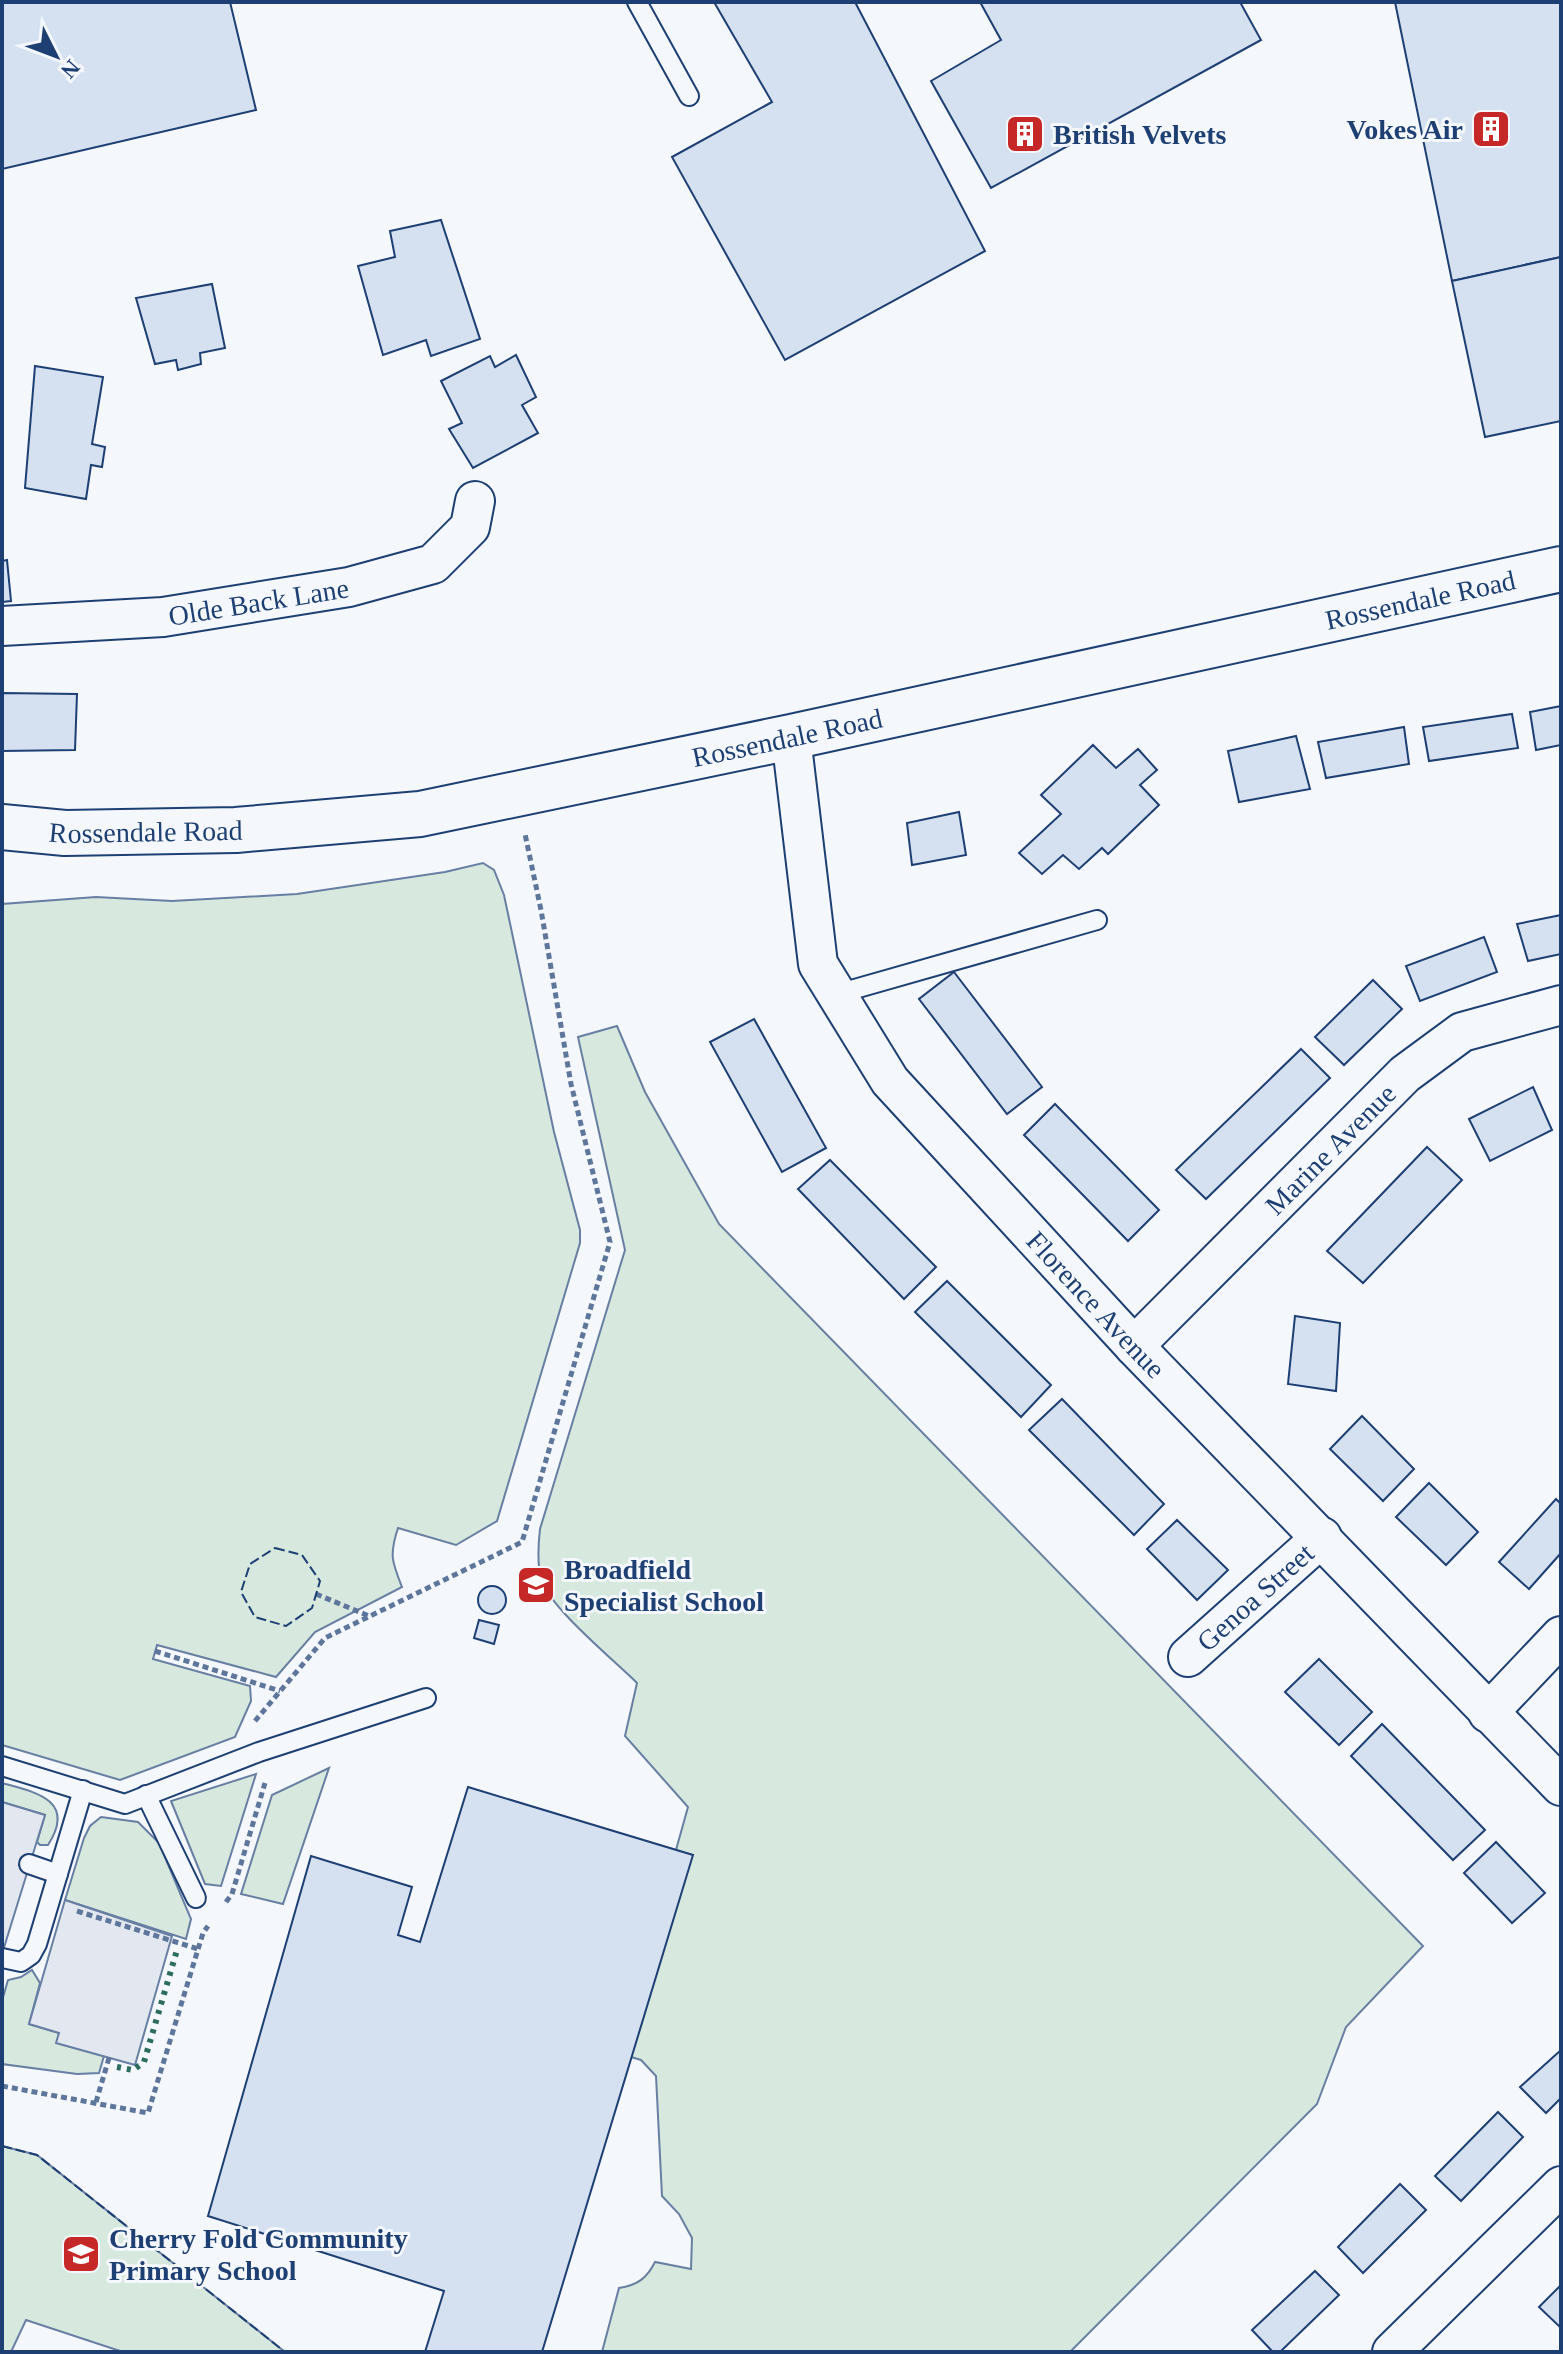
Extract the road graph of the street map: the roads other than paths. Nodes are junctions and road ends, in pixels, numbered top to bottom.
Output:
1 (637, 2) edge
2 (689, 96) dead end
3 (475, 501) dead end
4 (1561, 569) edge
5 (2, 626) edge
6 (791, 737) junction
7 (2, 827) edge
8 (1097, 920) dead end
9 (837, 994) junction
10 (1561, 1005) edge
11 (1134, 1346) junction
12 (1322, 1537) junction
13 (1561, 1636) edge
14 (1188, 1657) dead end
15 (426, 1698) dead end
16 (1488, 1713) junction
17 (2, 1766) edge
18 (1561, 1786) edge
19 (83, 1790) junction
20 (146, 1795) junction
21 (29, 1864) dead end
22 (58, 1874) junction
23 (196, 1898) dead end
24 (2, 1958) edge
25 (1561, 2186) edge
26 (1392, 2352) edge

1 - 2 lane
3 - 5 street, Olde Back Lane
4 - 6 highway, Rossendale Road
6 - 7 highway, Rossendale Road
6 - 9 street, Florence Avenue
8 - 9 lane
9 - 11 street, Florence Avenue
10 - 11 street, Marine Avenue
11 - 12 street, Florence Avenue
12 - 14 street, Genoa Street
12 - 16 street, Florence Avenue
13 - 16 street
15 - 20 lane
16 - 18 street, Florence Avenue
17 - 19 lane
19 - 20 lane
19 - 22 lane
20 - 23 lane
21 - 22 lane
22 - 24 lane
25 - 26 street

